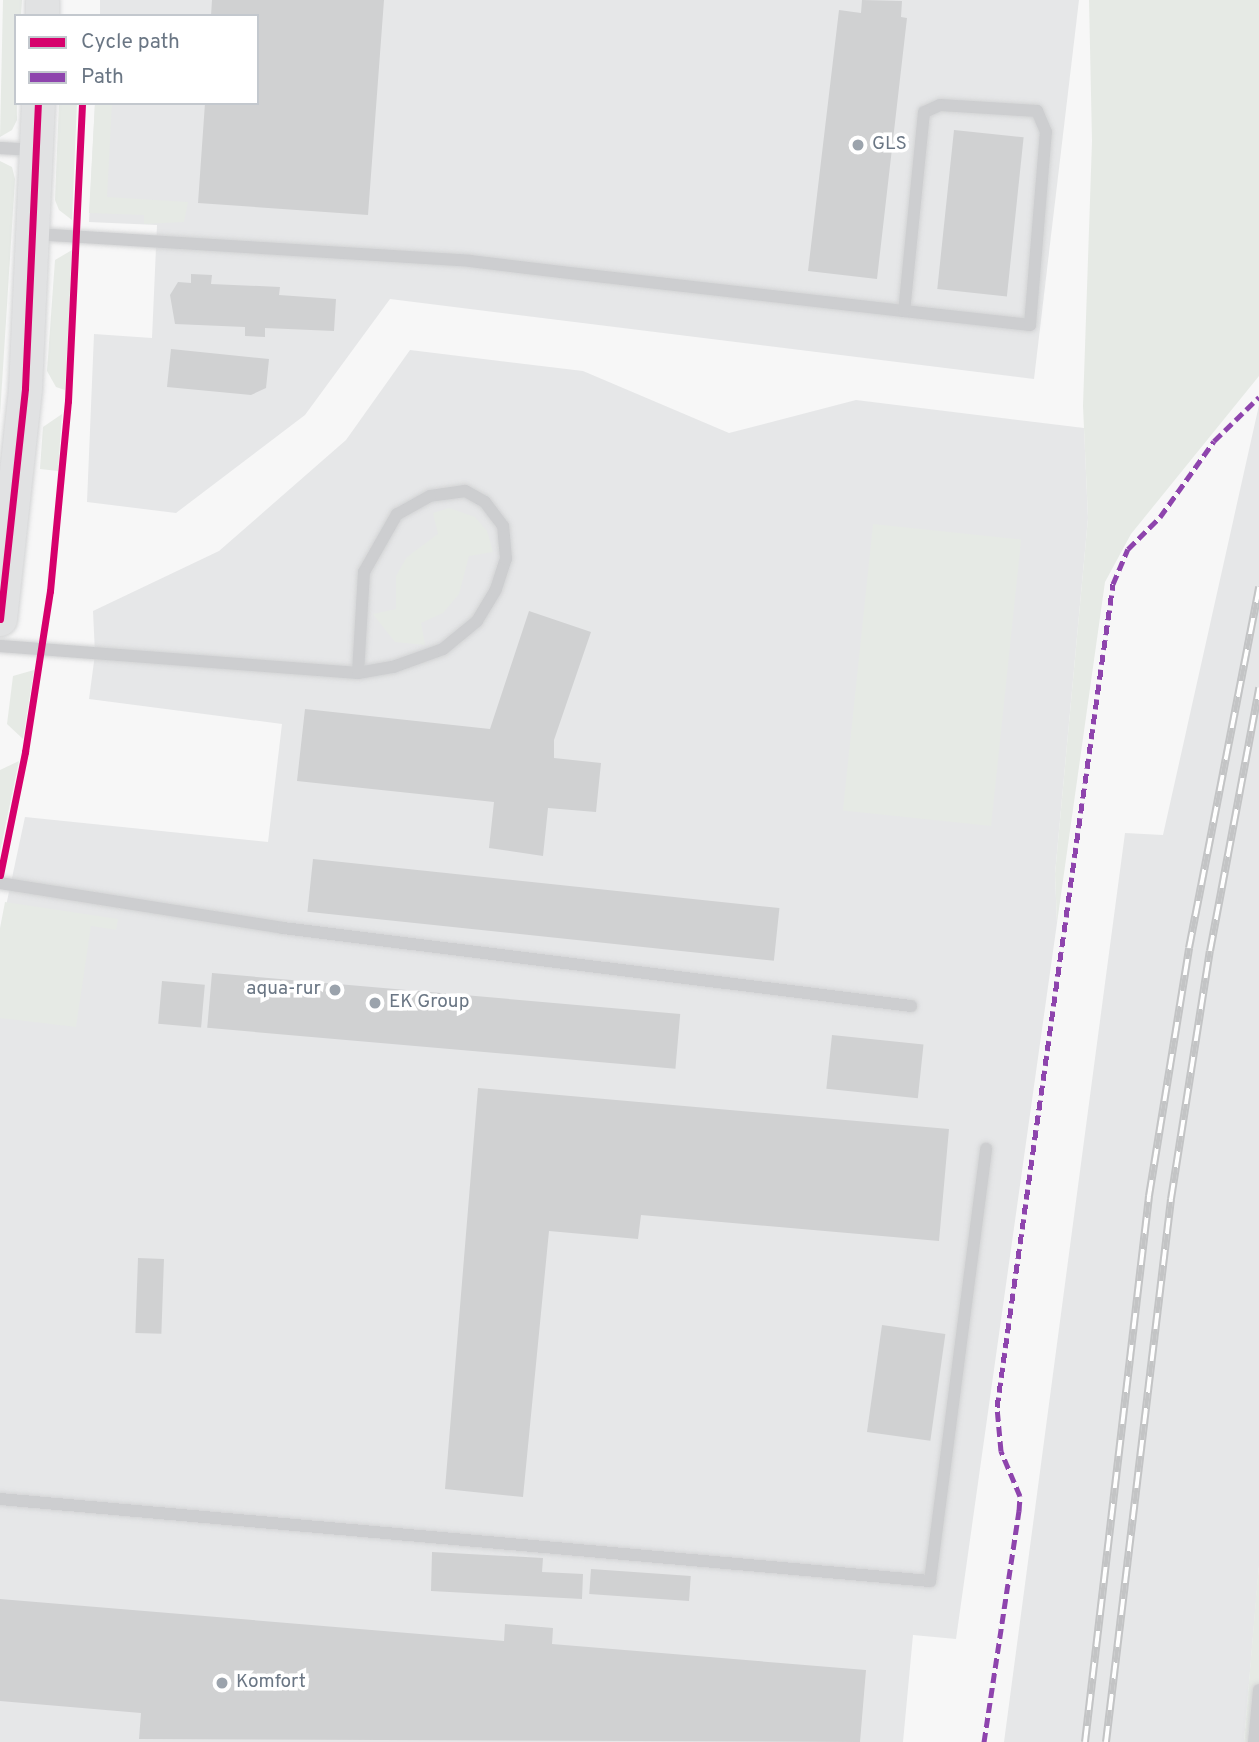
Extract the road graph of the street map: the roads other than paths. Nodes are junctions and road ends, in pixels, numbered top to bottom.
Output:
1 (38, 105) edge
2 (0, 149) edge
3 (36, 150) junction
4 (33, 234) junction
5 (904, 311) junction
6 (0, 619) edge
7 (0, 646) edge
8 (358, 673) junction
9 (0, 883) edge
10 (911, 1006) dead end
11 (986, 1149) dead end
12 (0, 1499) edge
13 (1259, 1690) edge
14 (1254, 1742) edge

1 - 3 street
2 - 3 lane
3 - 4 street
4 - 5 lane
4 - 6 street
5 - 5 lane
7 - 8 lane
8 - 8 lane
9 - 10 lane
11 - 12 lane
13 - 14 lane

